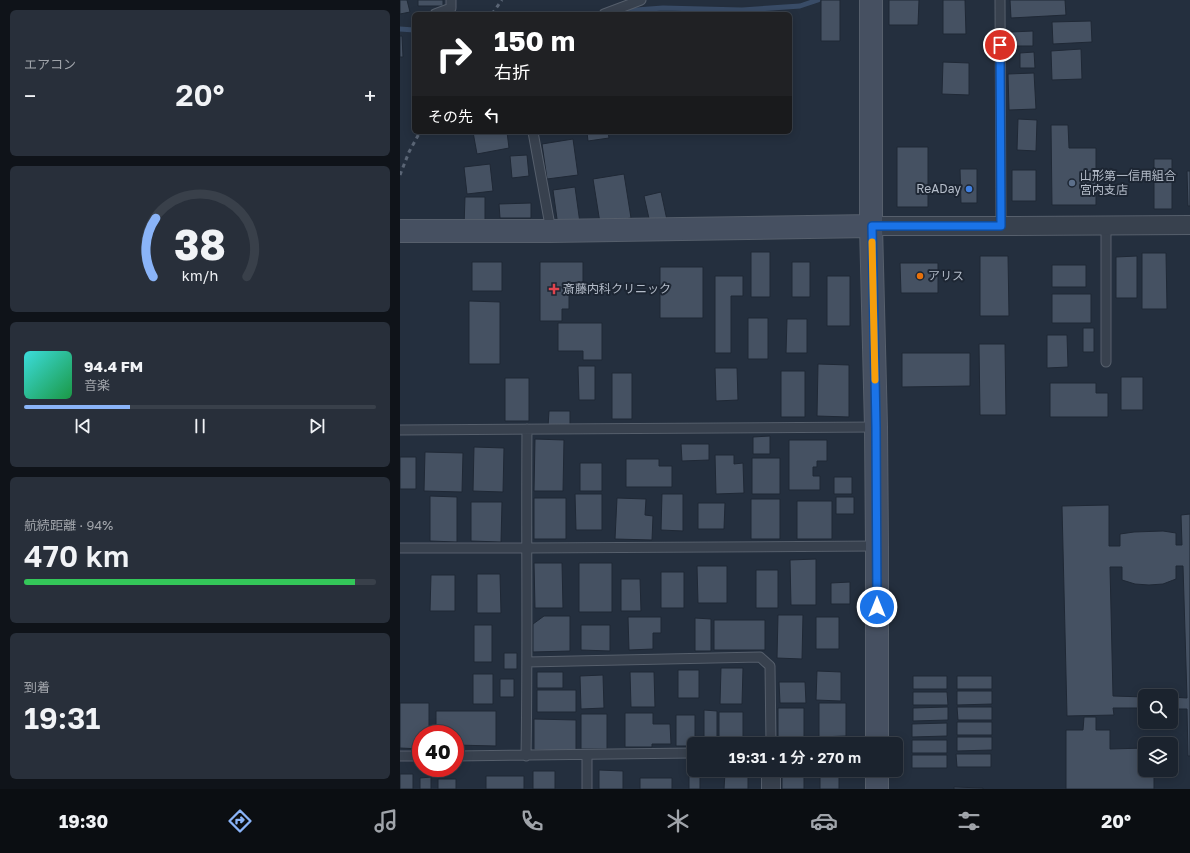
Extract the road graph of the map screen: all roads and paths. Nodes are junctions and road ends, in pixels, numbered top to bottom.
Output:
1 (451, 0) edge
2 (640, 0) edge
3 (871, 0) edge
4 (1000, 0) edge
5 (440, 12) edge
6 (609, 12) edge
7 (533, 134) edge
8 (1190, 225) edge
9 (872, 226) junction
10 (1001, 226) junction
11 (1106, 226) junction
12 (551, 231) junction
13 (401, 235) edge
14 (1106, 362) dead end
15 (876, 427) junction
16 (527, 429) junction
17 (400, 430) edge
18 (877, 546) junction
19 (400, 548) edge
20 (526, 548) junction
21 (527, 662) junction
22 (771, 737) edge
23 (877, 737) edge
24 (687, 753) edge
25 (587, 755) junction
26 (400, 756) edge
27 (412, 756) edge
28 (464, 756) edge
29 (526, 756) junction
30 (771, 777) edge
31 (877, 777) edge
32 (587, 789) edge
33 (771, 789) edge
34 (877, 789) edge

1 - 5 lane
2 - 6 lane
3 - 9 street
4 - 10 lane
7 - 12 lane
8 - 11 street
9 - 10 street
9 - 12 street
9 - 15 street
10 - 11 street
11 - 14 lane
12 - 13 street
15 - 16 lane
15 - 18 street
16 - 17 lane
16 - 20 lane
18 - 20 lane
18 - 23 street
19 - 20 lane
20 - 21 lane
21 - 22 lane
21 - 29 lane
24 - 25 lane
25 - 29 lane
25 - 32 lane
26 - 27 lane
28 - 29 lane
30 - 33 street
31 - 34 street

